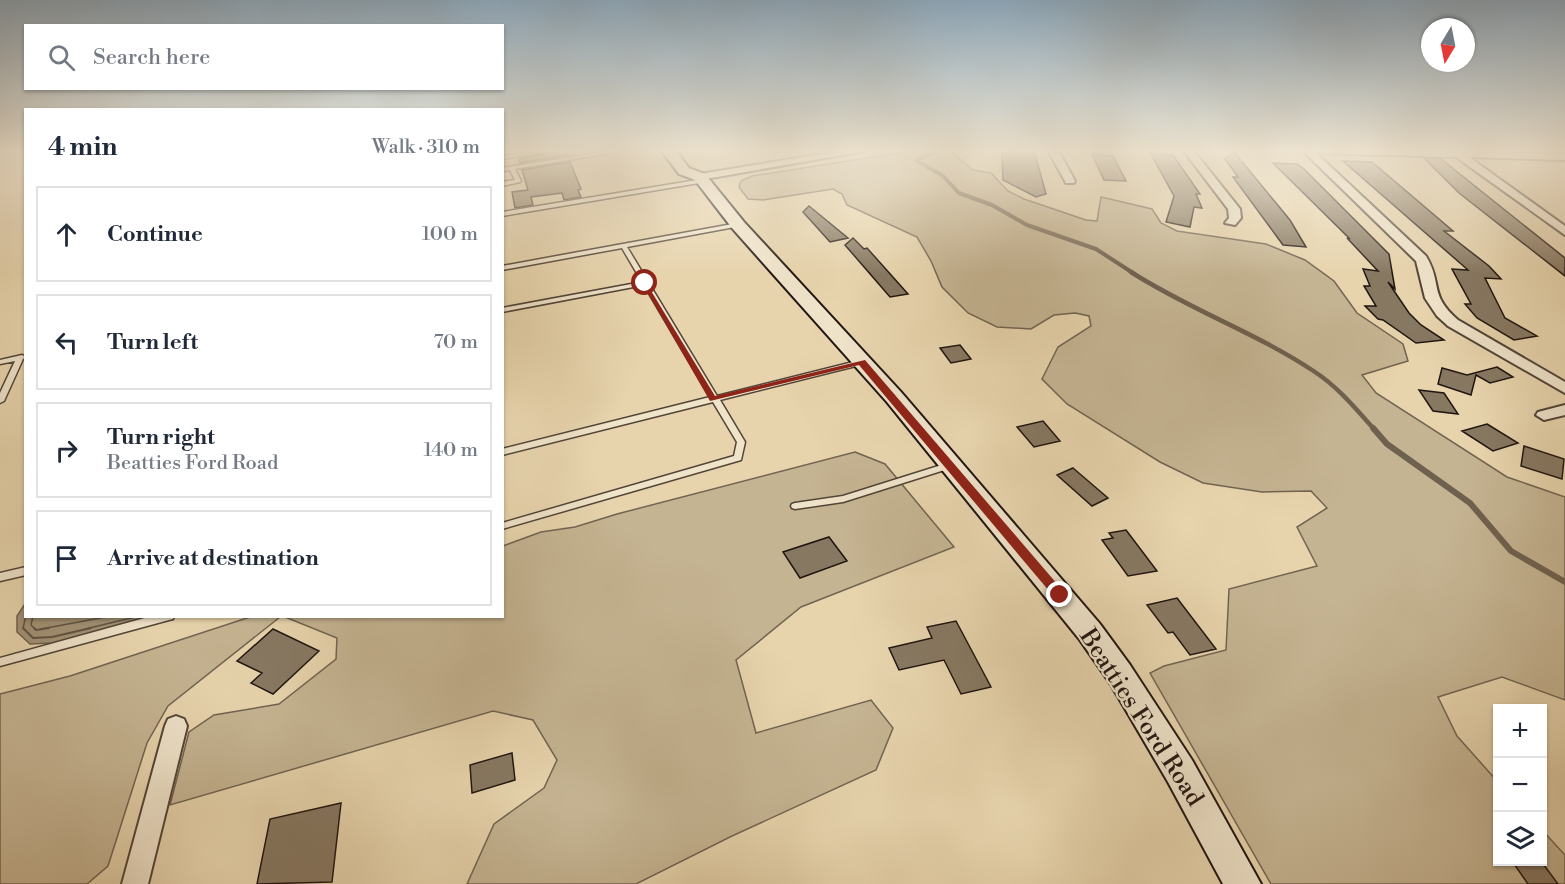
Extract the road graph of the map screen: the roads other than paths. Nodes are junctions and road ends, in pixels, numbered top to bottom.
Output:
1 (632, 191) edge
2 (712, 191) edge
3 (1220, 191) edge
4 (1351, 191) edge
5 (1510, 191) edge
6 (504, 214) edge
7 (1231, 223) dead end
8 (738, 225) junction
9 (1565, 231) edge
10 (623, 245) junction
11 (504, 267) edge
12 (645, 283) junction
13 (504, 310) edge
14 (23, 357) edge
15 (0, 362) edge
16 (861, 362) junction
17 (1565, 388) edge
18 (713, 399) junction
19 (0, 400) edge
20 (1565, 410) edge
21 (1544, 416) dead end
22 (504, 451) edge
23 (951, 465) junction
24 (795, 506) dead end
25 (504, 525) edge
26 (24, 571) edge
27 (0, 577) edge
28 (162, 618) edge
29 (0, 662) edge
30 (176, 726) dead end
31 (135, 884) edge
32 (1243, 884) edge

1 - 6 lane
2 - 8 main road, Beatties Ford Road
3 - 7 street
4 - 17 street
5 - 9 street
8 - 10 lane
8 - 16 main road, Beatties Ford Road
10 - 11 lane
10 - 12 lane
12 - 13 lane
12 - 18 lane
14 - 15 lane
14 - 19 lane
16 - 18 lane
16 - 23 main road, Beatties Ford Road
18 - 22 lane
18 - 25 lane
20 - 21 street
23 - 24 lane
23 - 32 main road, Beatties Ford Road
26 - 27 lane
28 - 29 lane
30 - 31 street

